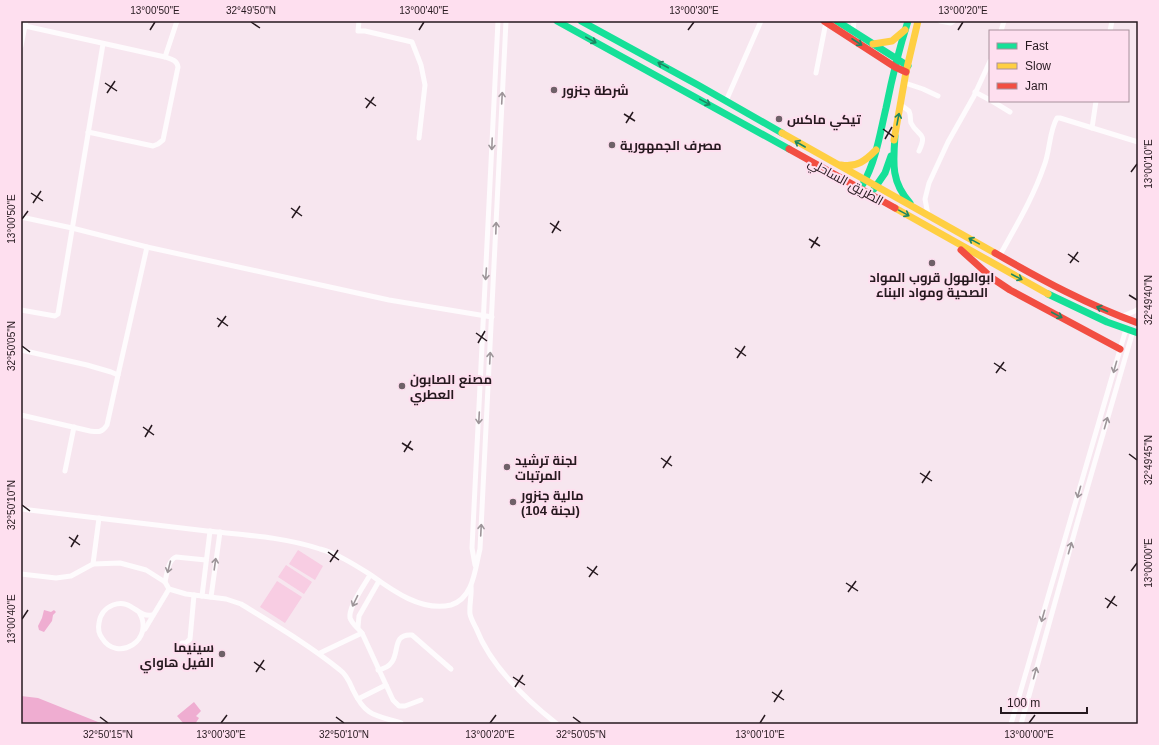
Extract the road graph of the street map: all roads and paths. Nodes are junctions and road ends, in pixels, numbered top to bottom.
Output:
1 (176, 21) edge
2 (360, 21) edge
3 (498, 21) edge
4 (506, 21) edge
5 (557, 21) edge
6 (581, 21) edge
7 (761, 21) edge
8 (825, 21) edge
9 (837, 21) edge
10 (854, 21) edge
11 (908, 21) edge
12 (918, 21) edge
13 (940, 21) edge
14 (954, 21) edge
15 (25, 24) edge
16 (905, 30) junction
17 (853, 31) junction
18 (103, 44) junction
19 (873, 44) junction
20 (21, 46) edge
21 (165, 57) junction
22 (896, 64) junction
23 (989, 64) edge
24 (907, 69) junction
25 (816, 73) dead end
26 (905, 83) junction
27 (975, 92) junction
28 (938, 96) dead end
29 (989, 100) edge
30 (726, 101) junction
31 (993, 102) edge
32 (1096, 102) edge
33 (901, 106) junction
34 (1010, 112) dead end
35 (1092, 128) junction
36 (88, 132) junction
37 (895, 136) junction
38 (419, 138) dead end
39 (1138, 142) edge
40 (876, 150) junction
41 (919, 151) dead end
42 (830, 161) junction
43 (865, 181) junction
44 (876, 187) junction
45 (860, 188) junction
46 (871, 194) junction
47 (920, 212) junction
48 (928, 216) junction
49 (21, 217) edge
50 (72, 228) junction
51 (946, 237) junction
52 (147, 247) junction
53 (1000, 255) junction
54 (1138, 309) edge
55 (21, 310) edge
56 (483, 316) junction
57 (492, 317) junction
58 (1120, 317) junction
59 (1138, 323) edge
60 (1132, 331) edge
61 (1120, 349) junction
62 (21, 350) edge
63 (118, 375) junction
64 (481, 375) junction
65 (489, 375) junction
66 (21, 414) edge
67 (74, 427) junction
68 (65, 471) dead end
69 (21, 509) edge
70 (474, 511) junction
71 (482, 511) junction
72 (99, 518) junction
73 (1072, 518) junction
74 (1078, 520) junction
75 (210, 531) junction
76 (220, 532) junction
77 (206, 560) junction
78 (93, 564) junction
79 (475, 568) junction
80 (21, 574) edge
81 (370, 575) junction
82 (379, 581) junction
83 (165, 582) junction
84 (471, 585) junction
85 (169, 589) junction
86 (194, 595) junction
87 (202, 596) junction
88 (211, 597) junction
89 (139, 612) junction
90 (152, 615) junction
91 (358, 627) junction
92 (143, 632) junction
93 (362, 633) junction
94 (1037, 635) junction
95 (1045, 636) junction
96 (182, 643) dead end
97 (320, 653) junction
98 (451, 669) dead end
99 (378, 670) junction
100 (386, 685) junction
101 (358, 699) junction
102 (422, 700) dead end
103 (401, 723) dead end
104 (557, 724) edge
105 (1011, 724) edge
106 (1021, 724) edge

1 - 21 street
2 - 38 street
3 -> 56 street
57 -> 4 street
5 -> 45 main road, الطريق الساحلي
30 -> 6 main road, الطريق الساحلي
7 - 30 street
8 -> 22 main road
8 - 25 street
9 - 17 main road
10 - 17 street
11 - 16 main road
12 - 24 main road
13 - 14 street
15 - 18 street
15 - 20 street
16 - 19 main road
16 - 22 main road
17 - 19 main road
18 - 21 street
18 - 36 street
19 - 22 main road
21 - 36 street
22 - 24 main road
22 - 40 main road
23 - 27 street
24 - 26 main road
26 - 28 street
26 - 33 main road
27 - 29 street
27 - 48 street
42 -> 30 main road, الطريق الساحلي
31 - 34 street
32 - 35 street
37 -> 33 main road
33 - 41 street
35 - 39 street
35 - 53 street
36 - 50 street
37 - 44 main road
37 - 47 main road
40 - 42 main road
40 - 43 main road
42 - 43 main road, الطريق الساحلي
43 - 44 main road, الطريق الساحلي
43 - 45 main road
44 - 46 main road
44 - 47 main road, الطريق الساحلي
45 - 46 main road, الطريق الساحلي
46 -> 51 main road, الطريق الساحلي
47 - 48 main road, الطريق الساحلي
53 -> 48 main road, الطريق الساحلي
49 - 50 street
50 - 52 street
50 - 55 street
51 -> 60 main road, الطريق الساحلي
51 -> 61 main road
52 - 56 street
52 - 63 street
58 -> 53 main road, الطريق الساحلي
54 - 58 street
56 - 57 street
56 - 64 street
65 -> 57 street
58 - 59 main road, الطريق الساحلي
60 - 61 street
74 -> 60 street
61 -> 73 street
62 - 63 street
63 - 67 street
64 - 65 street
64 -> 70 street
65 - 71 street
66 - 67 street
67 - 68 street
69 - 72 street
70 - 71 street
70 - 79 street
79 -> 71 street
72 - 75 street
72 - 78 street
73 - 74 street
73 -> 94 street
95 -> 74 street
75 - 76 street
75 - 77 street
76 - 81 street
88 -> 76 street
77 -> 83 street
77 - 87 street
78 - 80 street
78 - 83 street
79 - 84 street
81 - 82 street
81 -> 91 street
82 - 84 street
82 - 91 street
83 - 85 street
84 - 104 street
85 - 86 street
85 - 90 street
86 - 87 street
86 - 96 street
87 - 88 street
88 - 97 street
89 - 90 street
89 - 92 street
89 - 92 street
90 - 92 street
91 - 93 street
93 - 97 street
93 - 99 street
94 - 95 street
94 - 105 street
106 -> 95 street
97 - 101 street
98 - 99 street
99 - 100 street
100 - 101 street
100 - 102 street
101 - 103 street

